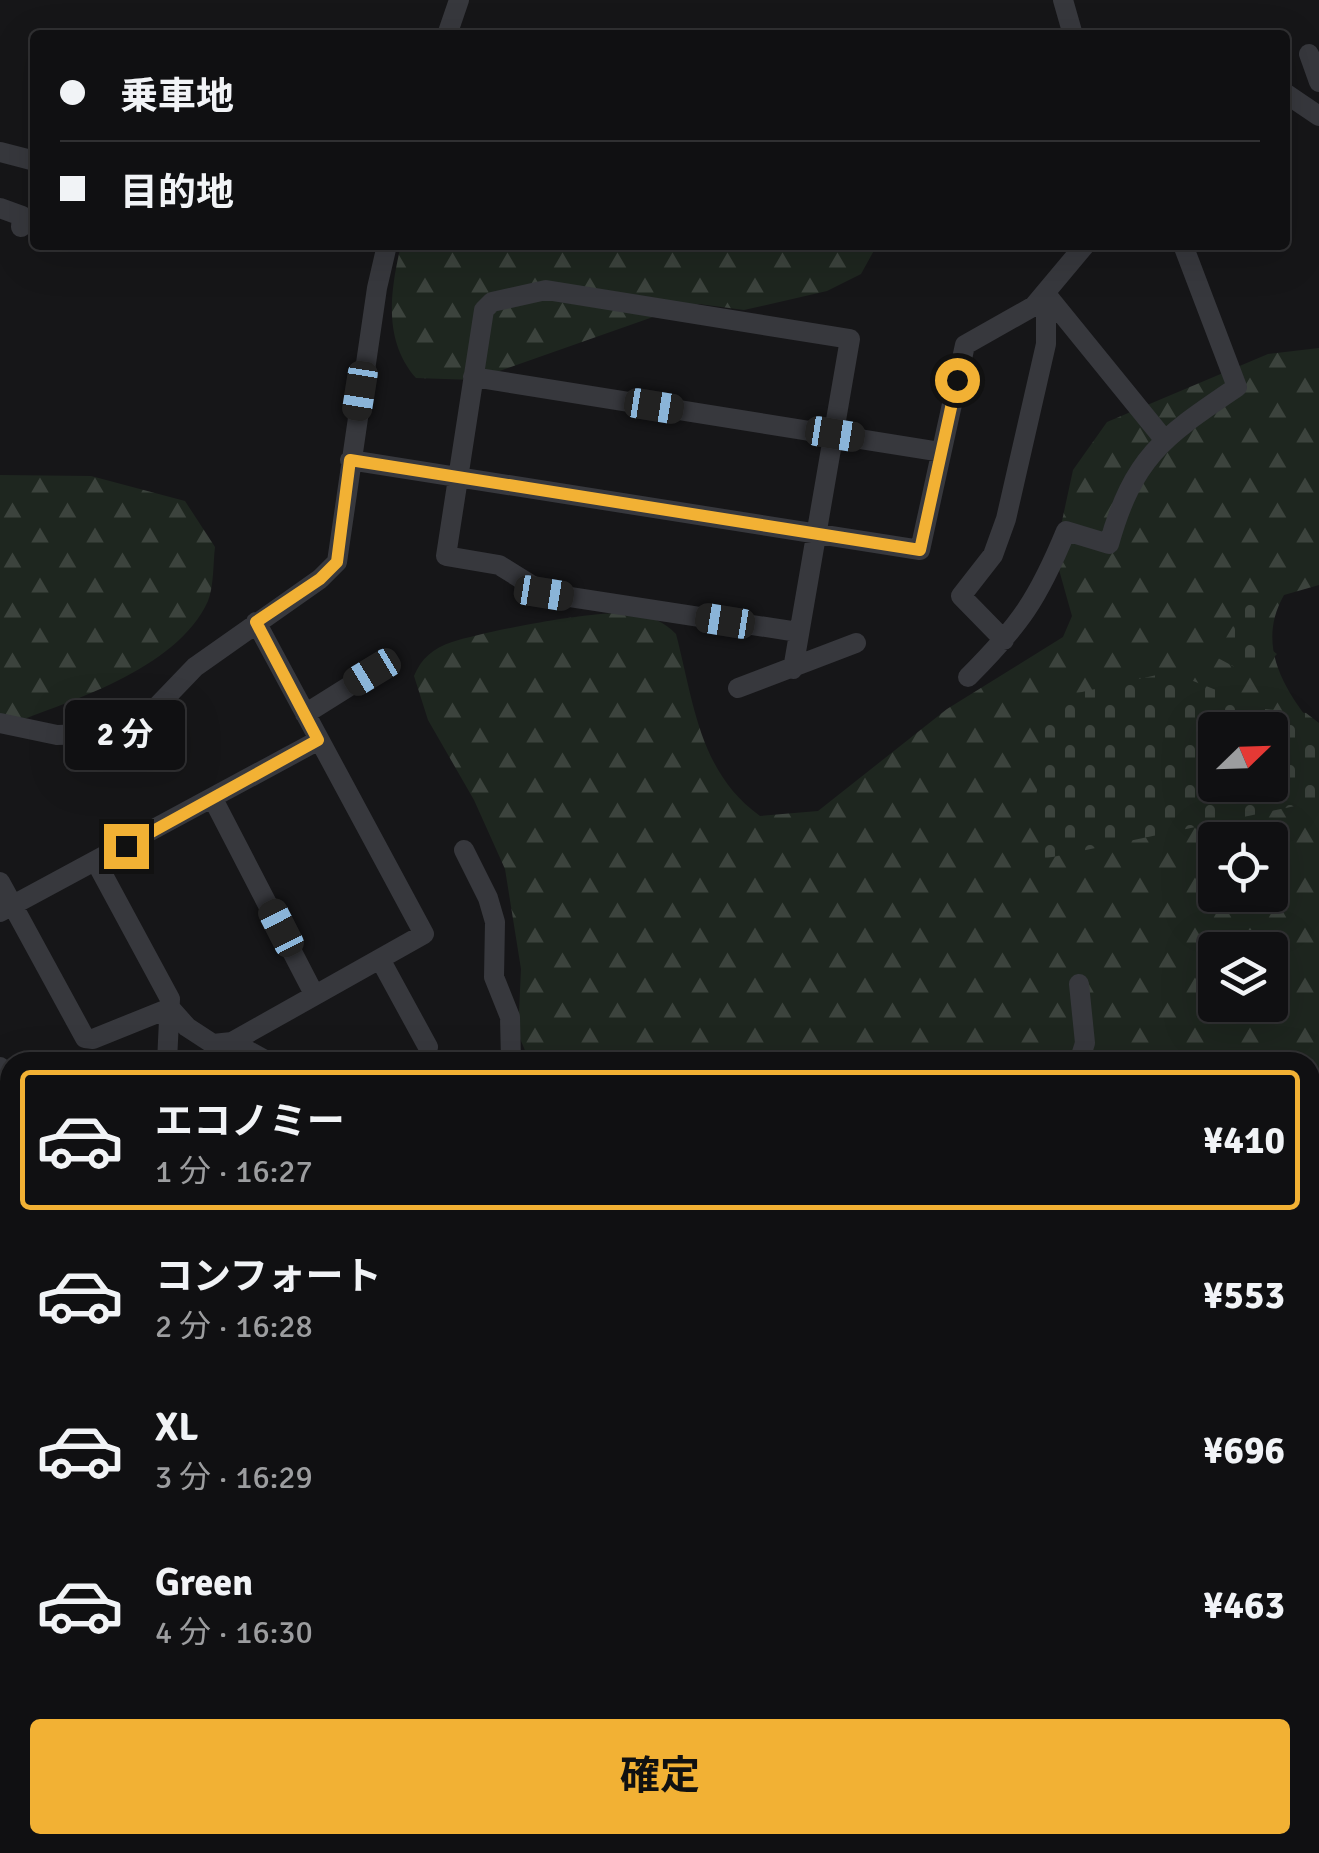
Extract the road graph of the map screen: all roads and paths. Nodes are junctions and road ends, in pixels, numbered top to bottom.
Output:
1 (460, 0) edge
2 (1063, 0) edge
3 (448, 30) edge
4 (1072, 30) edge
5 (1309, 54) dead end
6 (1319, 82) edge
7 (1290, 95) edge
8 (1315, 106) edge
9 (0, 152) edge
10 (30, 159) edge
11 (0, 208) edge
12 (22, 227) dead end
13 (386, 250) edge
14 (1081, 250) edge
15 (1185, 250) edge
16 (1046, 294) junction
17 (473, 377) junction
18 (835, 434) junction
19 (1163, 438) junction
20 (941, 452) junction
21 (350, 460) junction
22 (458, 478) junction
23 (816, 533) junction
24 (256, 622) junction
25 (798, 632) junction
26 (1004, 640) junction
27 (856, 643) dead end
28 (793, 669) junction
29 (372, 672) dead end
30 (968, 677) dead end
31 (738, 688) dead end
32 (305, 714) junction
33 (0, 723) edge
34 (318, 740) junction
35 (213, 799) junction
36 (464, 850) dead end
37 (96, 862) junction
38 (0, 882) edge
39 (6, 909) edge
40 (380, 959) junction
41 (1079, 984) dead end
42 (314, 994) junction
43 (170, 1008) junction
44 (232, 1042) junction
45 (428, 1048) dead end
46 (168, 1052) edge
47 (250, 1052) edge
48 (511, 1052) edge
49 (1082, 1052) edge

1 - 3 street
2 - 4 street
5 - 6 street
7 - 8 street
9 - 10 street
11 - 12 street
13 - 21 street
14 - 16 street
15 - 19 street
16 - 19 street
16 - 20 street
16 - 26 street
17 - 18 street
17 - 18 street
17 - 22 street
18 - 20 street
18 - 23 street
19 - 26 street
20 - 23 street
21 - 22 street
21 - 24 street
22 - 23 street
22 - 25 street
23 - 25 street
24 - 32 street
24 - 33 street
25 - 28 street
26 - 30 street
27 - 28 street
28 - 31 street
29 - 32 street
32 - 34 street
34 - 35 street
34 - 40 street
35 - 37 street
35 - 42 street
36 - 48 street
37 - 39 street
37 - 43 street
38 - 39 street
39 - 43 street
40 - 42 street
40 - 45 street
41 - 49 street
42 - 44 street
43 - 44 street
43 - 46 street
44 - 47 street

